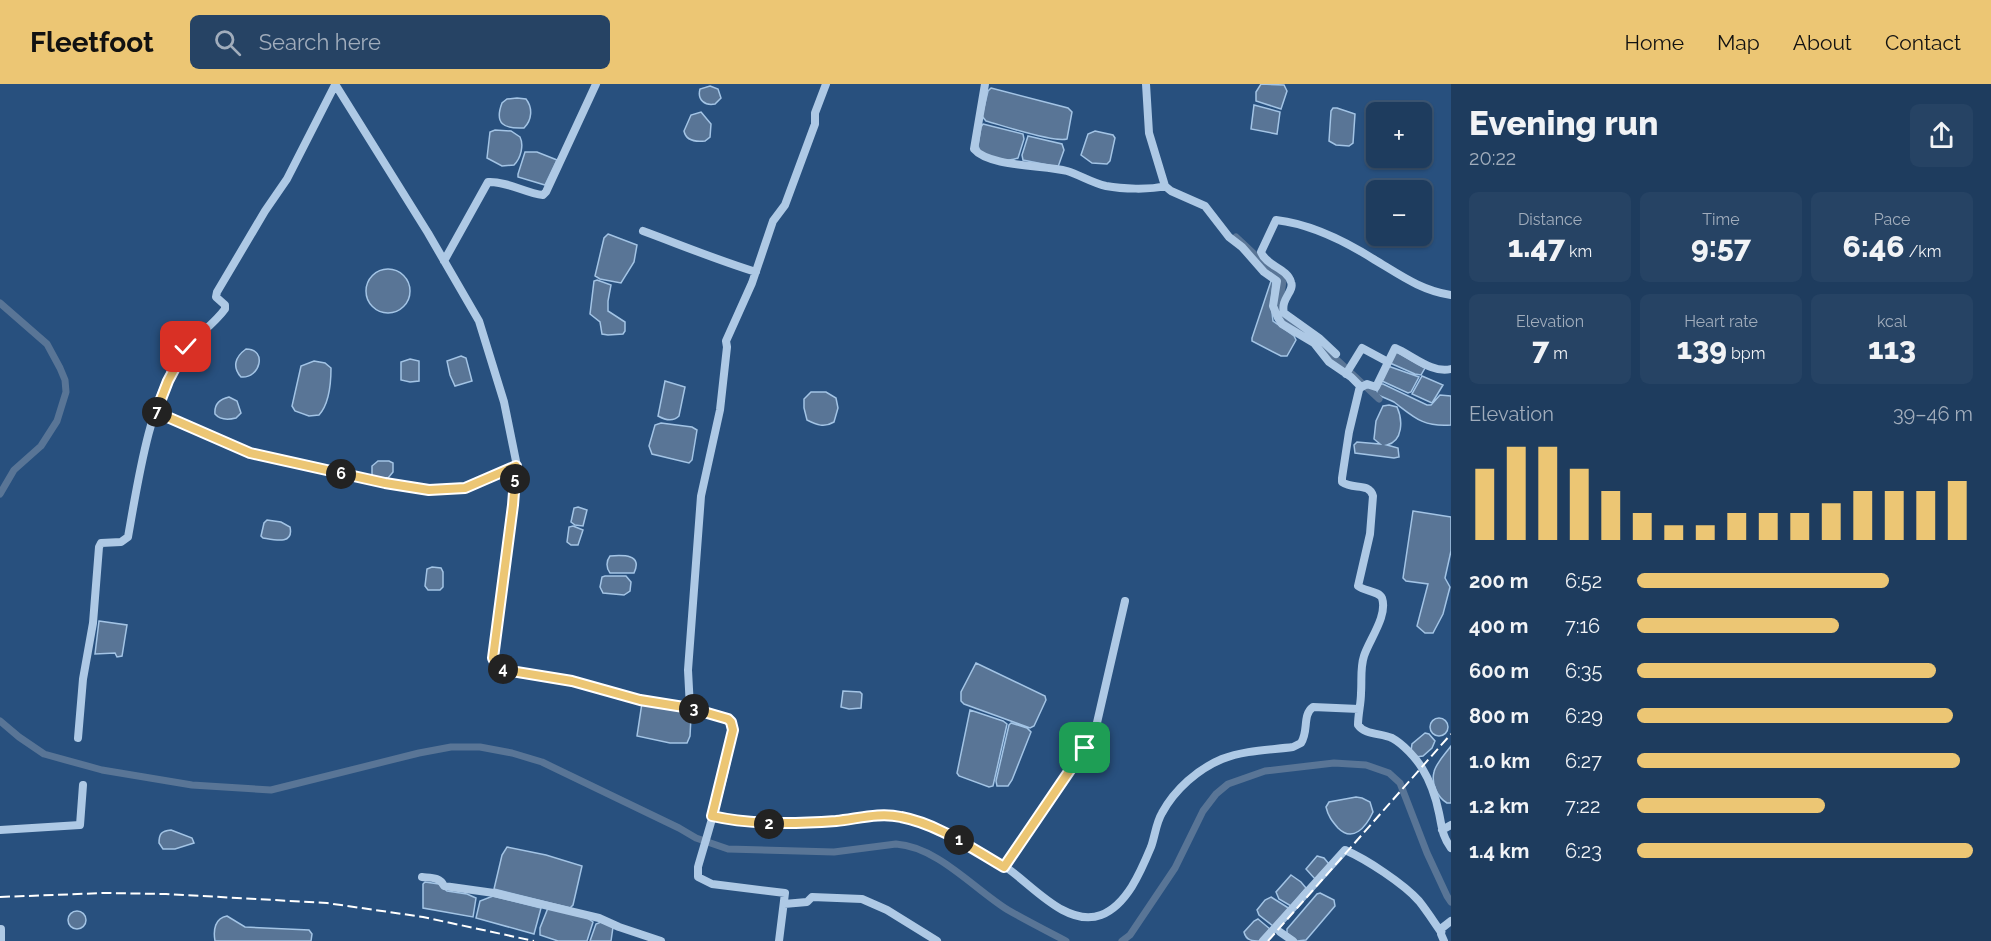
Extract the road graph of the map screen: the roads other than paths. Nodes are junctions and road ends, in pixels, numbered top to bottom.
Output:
1 (335, 84) edge
2 (596, 84) edge
3 (826, 84) edge
4 (985, 84) edge
5 (1146, 84) edge
6 (1165, 186) junction
7 (643, 231) dead end
8 (444, 261) junction
9 (756, 272) junction
10 (1451, 295) edge
11 (1336, 354) dead end
12 (1388, 362) junction
13 (1451, 369) edge
14 (1349, 370) junction
15 (1364, 386) junction
16 (156, 412) junction
17 (516, 466) junction
18 (1125, 602) dead end
19 (690, 708) junction
20 (1359, 709) junction
21 (78, 738) dead end
22 (83, 785) dead end
23 (711, 819) junction
24 (1451, 825) edge
25 (0, 830) edge
26 (1442, 830) junction
27 (1451, 848) edge
28 (1004, 867) junction
29 (422, 877) dead end
30 (784, 904) junction
31 (1451, 921) edge
32 (1, 929) edge
33 (1442, 930) junction
34 (1280, 932) dead end
35 (1, 941) edge
36 (661, 941) edge
37 (779, 941) edge
38 (937, 941) edge
39 (1263, 941) edge
40 (1293, 941) edge
41 (1444, 941) edge

1 - 8 street
1 - 16 street
2 - 8 street
3 - 9 street
4 - 6 street
5 - 6 street
6 - 14 street
7 - 9 street
8 - 17 street
9 - 19 street
10 - 11 street
12 - 13 street
12 - 14 street
12 - 15 street
14 - 15 street
15 - 20 street
16 - 17 street
16 - 21 street
17 - 19 street
18 - 28 street
19 - 23 street
20 - 26 street
20 - 28 street
22 - 25 street
23 - 28 street
23 - 30 street
24 - 26 street
26 - 27 street
29 - 36 street
30 - 37 street
30 - 38 street
31 - 33 street
32 - 35 street
33 - 39 street
33 - 41 street
34 - 40 street

